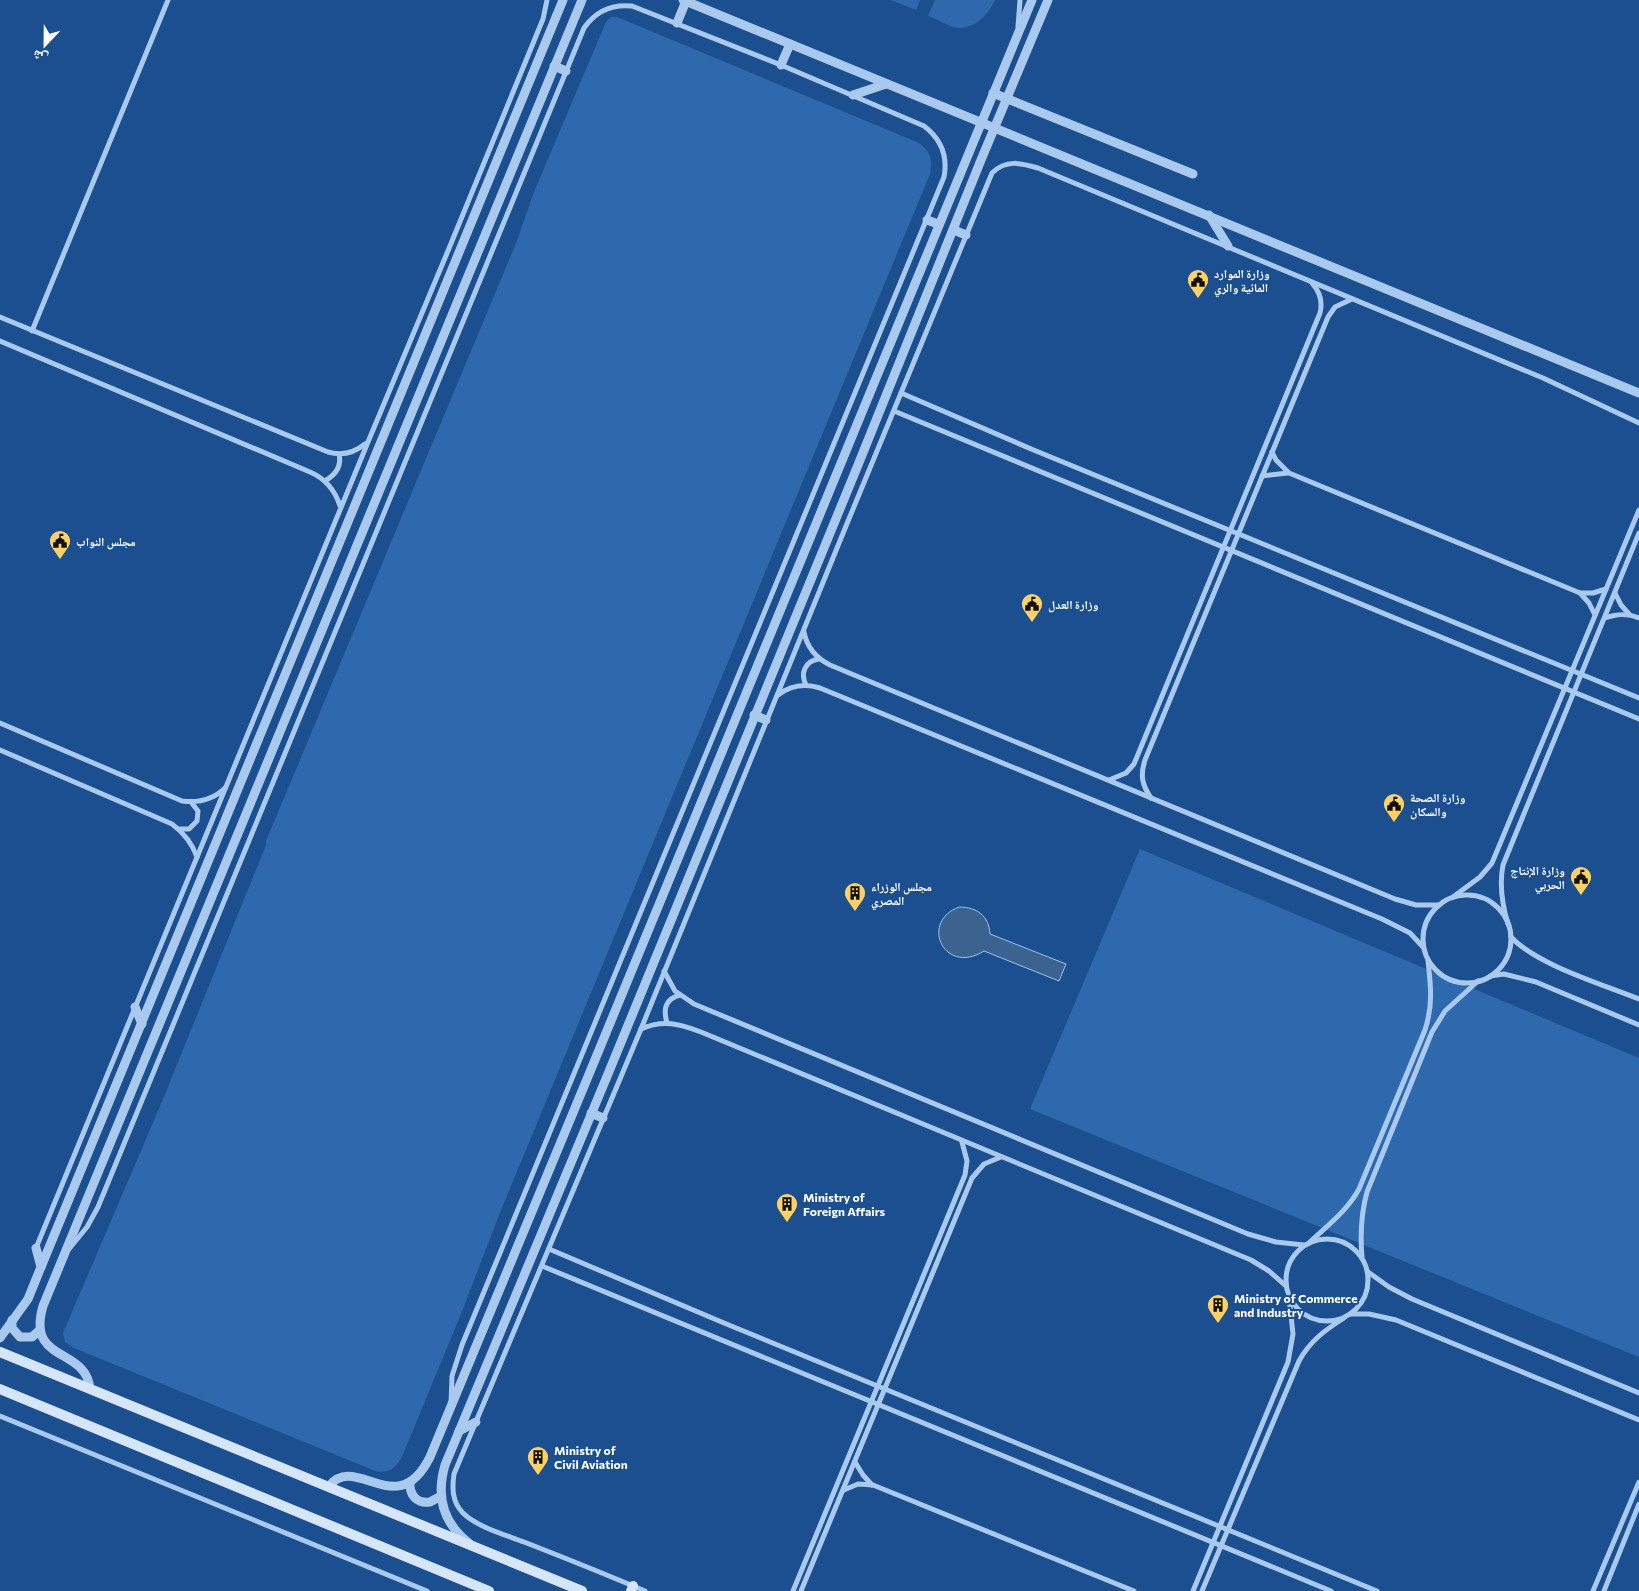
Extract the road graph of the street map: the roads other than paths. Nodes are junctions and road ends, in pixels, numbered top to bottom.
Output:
1 (168, 0) edge
2 (547, 0) edge
3 (563, 0) edge
4 (582, 0) edge
5 (1020, 0) edge
6 (1032, 0) edge
7 (1048, 0) edge
8 (685, 1) edge
9 (677, 23) junction
10 (1017, 36) junction
11 (790, 44) junction
12 (781, 65) junction
13 (554, 66) junction
14 (566, 71) junction
15 (886, 84) junction
16 (993, 93) junction
17 (854, 95) junction
18 (1007, 99) junction
19 (981, 123) junction
20 (994, 128) junction
21 (1193, 174) dead end
22 (1208, 215) junction
23 (927, 220) junction
24 (938, 224) junction
25 (954, 230) junction
26 (966, 235) junction
27 (1228, 246) junction
28 (1311, 282) junction
29 (1352, 299) junction
30 (0, 317) edge
31 (32, 331) junction
32 (0, 341) edge
33 (901, 393) junction
34 (1639, 393) edge
35 (894, 411) junction
36 (1639, 423) edge
37 (368, 442) junction
38 (1272, 452) junction
39 (339, 454) junction
40 (1289, 474) junction
41 (1262, 476) junction
42 (325, 481) junction
43 (341, 507) junction
44 (1639, 510) edge
45 (1230, 530) junction
46 (1639, 533) edge
47 (1238, 534) junction
48 (1223, 546) junction
49 (1232, 550) junction
50 (1606, 590) junction
51 (1580, 593) junction
52 (1615, 594) junction
53 (1629, 614) junction
54 (1595, 615) junction
55 (1605, 618) junction
56 (1639, 618) edge
57 (804, 631) junction
58 (819, 659) junction
59 (1573, 670) junction
60 (1582, 674) junction
61 (806, 685) junction
62 (1565, 689) junction
63 (747, 690) junction
64 (1574, 692) junction
65 (762, 696) junction
66 (778, 696) junction
67 (1639, 698) edge
68 (754, 715) junction
69 (1639, 719) edge
70 (766, 720) junction
71 (0, 724) edge
72 (0, 750) edge
73 (1108, 780) junction
74 (226, 786) junction
75 (1151, 798) junction
76 (192, 802) junction
77 (179, 829) junction
78 (197, 858) junction
79 (1453, 897) junction
80 (1438, 905) junction
81 (1508, 924) junction
82 (1511, 937) junction
83 (1423, 947) junction
84 (1428, 961) junction
85 (664, 971) junction
86 (1490, 976) junction
87 (1478, 981) junction
88 (680, 996) junction
89 (1639, 999) edge
90 (135, 1007) junction
91 (667, 1022) junction
92 (142, 1024) junction
93 (1639, 1025) edge
94 (641, 1029) junction
95 (591, 1113) junction
96 (603, 1118) junction
97 (962, 1141) junction
98 (1001, 1157) junction
99 (1310, 1242) junction
100 (1304, 1246) junction
101 (36, 1248) joint
102 (549, 1249) junction
103 (65, 1252) junction
104 (1362, 1257) junction
105 (42, 1266) junction
106 (542, 1266) junction
107 (1368, 1272) junction
108 (1286, 1286) junction
109 (1289, 1297) junction
110 (1350, 1314) junction
111 (1344, 1318) junction
112 (12, 1320) junction
113 (40, 1330) junction
114 (0, 1338) edge
115 (0, 1352) edge
116 (877, 1386) junction
117 (0, 1389) edge
118 (90, 1389) junction
119 (885, 1390) junction
120 (1639, 1393) edge
121 (871, 1402) junction
122 (879, 1405) junction
123 (451, 1408) junction
124 (0, 1416) edge
125 (1639, 1420) edge
126 (476, 1422) junction
127 (459, 1431) junction
128 (855, 1462) junction
129 (410, 1482) junction
130 (1639, 1482) edge
131 (873, 1485) junction
132 (329, 1486) junction
133 (844, 1490) junction
134 (441, 1496) junction
135 (1639, 1504) edge
136 (1220, 1526) junction
137 (1228, 1530) junction
138 (1213, 1543) junction
139 (472, 1545) junction
140 (1221, 1546) junction
141 (632, 1588) edge
142 (427, 1591) edge
143 (488, 1591) edge
144 (582, 1591) edge
145 (645, 1591) edge
146 (793, 1591) edge
147 (801, 1591) edge
148 (1134, 1591) edge
149 (1193, 1591) edge
150 (1202, 1591) edge
151 (1331, 1591) edge
152 (1377, 1591) edge
153 (1593, 1591) edge
154 (1604, 1591) edge

1 - 31 street
2 - 37 street
3 - 92 street
4 - 13 street
5 - 10 street
6 - 10 street
7 - 18 street
8 - 9 street
8 - 11 street
9 - 12 street
9 - 14 street
10 - 16 street
11 - 12 street
11 - 15 street
12 - 17 street
13 - 14 street
13 - 103 street
14 - 103 street
15 - 17 street
15 - 19 street
16 - 18 street
16 - 19 street
17 - 23 street
18 - 20 street
18 - 21 street
19 - 20 street
19 - 24 street
20 - 22 street
20 - 25 street
22 - 27 street
22 - 34 street
23 - 24 street
23 - 123 street
24 - 63 street
25 - 26 street
25 - 65 street
26 - 27 street
26 - 33 street
27 - 28 street
28 - 29 street
28 - 45 street
29 - 36 street
29 - 38 street
30 - 31 street
31 - 39 street
32 - 42 street
33 - 35 street
33 - 45 street
35 - 48 street
35 - 57 street
37 - 39 street
37 - 43 street
38 - 40 street
38 - 41 street
39 - 42 street
40 - 41 street
40 - 51 street
41 - 47 street
42 - 43 street
43 - 74 street
44 - 50 street
45 - 47 street
45 - 48 street
46 - 52 street
47 - 49 street
47 - 59 street
48 - 49 street
48 - 73 street
49 - 62 street
49 - 75 street
50 - 51 street
50 - 54 street
51 - 54 street
52 - 53 street
52 - 55 street
53 - 55 street
53 - 56 street
54 - 59 street
55 - 60 street
57 - 58 street
57 - 66 street
58 - 61 street
58 - 73 street
59 - 60 street
59 - 62 street
60 - 64 street
60 - 67 street
61 - 66 street
61 - 83 street
62 - 64 street
62 - 79 street
63 - 65 street
63 - 123 street
64 - 69 street
64 - 81 street
65 - 68 street
66 - 70 street
68 - 70 street
68 - 95 street
70 - 85 street
71 - 76 street
72 - 77 street
73 - 75 street
74 - 76 street
74 - 78 street
75 - 80 street
76 - 77 street
77 - 78 street
78 - 90 street
79 - 80 street
79 - 81 street
80 - 83 street
81 - 82 street
82 - 86 street
82 - 89 street
83 - 84 street
84 - 87 street
84 - 99 street
85 - 88 street
85 - 94 street
86 - 87 street
86 - 93 street
87 - 104 street
88 - 91 street
88 - 100 street
90 - 92 street
90 - 101 street
91 - 94 street
91 - 97 street
92 - 105 street
94 - 96 street
95 - 96 street
95 - 127 street
96 - 102 street
97 - 98 street
97 - 116 street
98 - 108 street
98 - 119 street
99 - 100 street
99 - 104 street
100 - 108 street
101 - 105 street
102 - 106 street
102 - 116 street
103 - 113 street
104 - 107 street
105 - 112 street
106 - 121 street
106 - 126 street
107 - 110 street
107 - 120 street
108 - 109 street
109 - 111 street
109 - 136 street
110 - 111 street
110 - 125 street
111 - 137 street
112 - 113 street
112 - 114 street
113 - 118 street
115 - 118 main road
116 - 119 street
116 - 121 street
117 - 143 main road
118 - 132 main road
119 - 122 street
119 - 136 street
121 - 122 street
121 - 146 street
122 - 128 street
122 - 138 street
123 - 129 street
124 - 142 street
126 - 127 street
126 - 141 street
127 - 134 street
128 - 131 street
128 - 133 street
129 - 132 street
129 - 134 street
130 - 153 street
131 - 133 street
131 - 148 street
132 - 139 main road
133 - 147 street
134 - 139 street
135 - 154 street
136 - 137 street
136 - 138 street
137 - 140 street
137 - 152 street
138 - 140 street
138 - 149 street
139 - 144 main road
140 - 150 street
140 - 151 street
141 - 145 street

